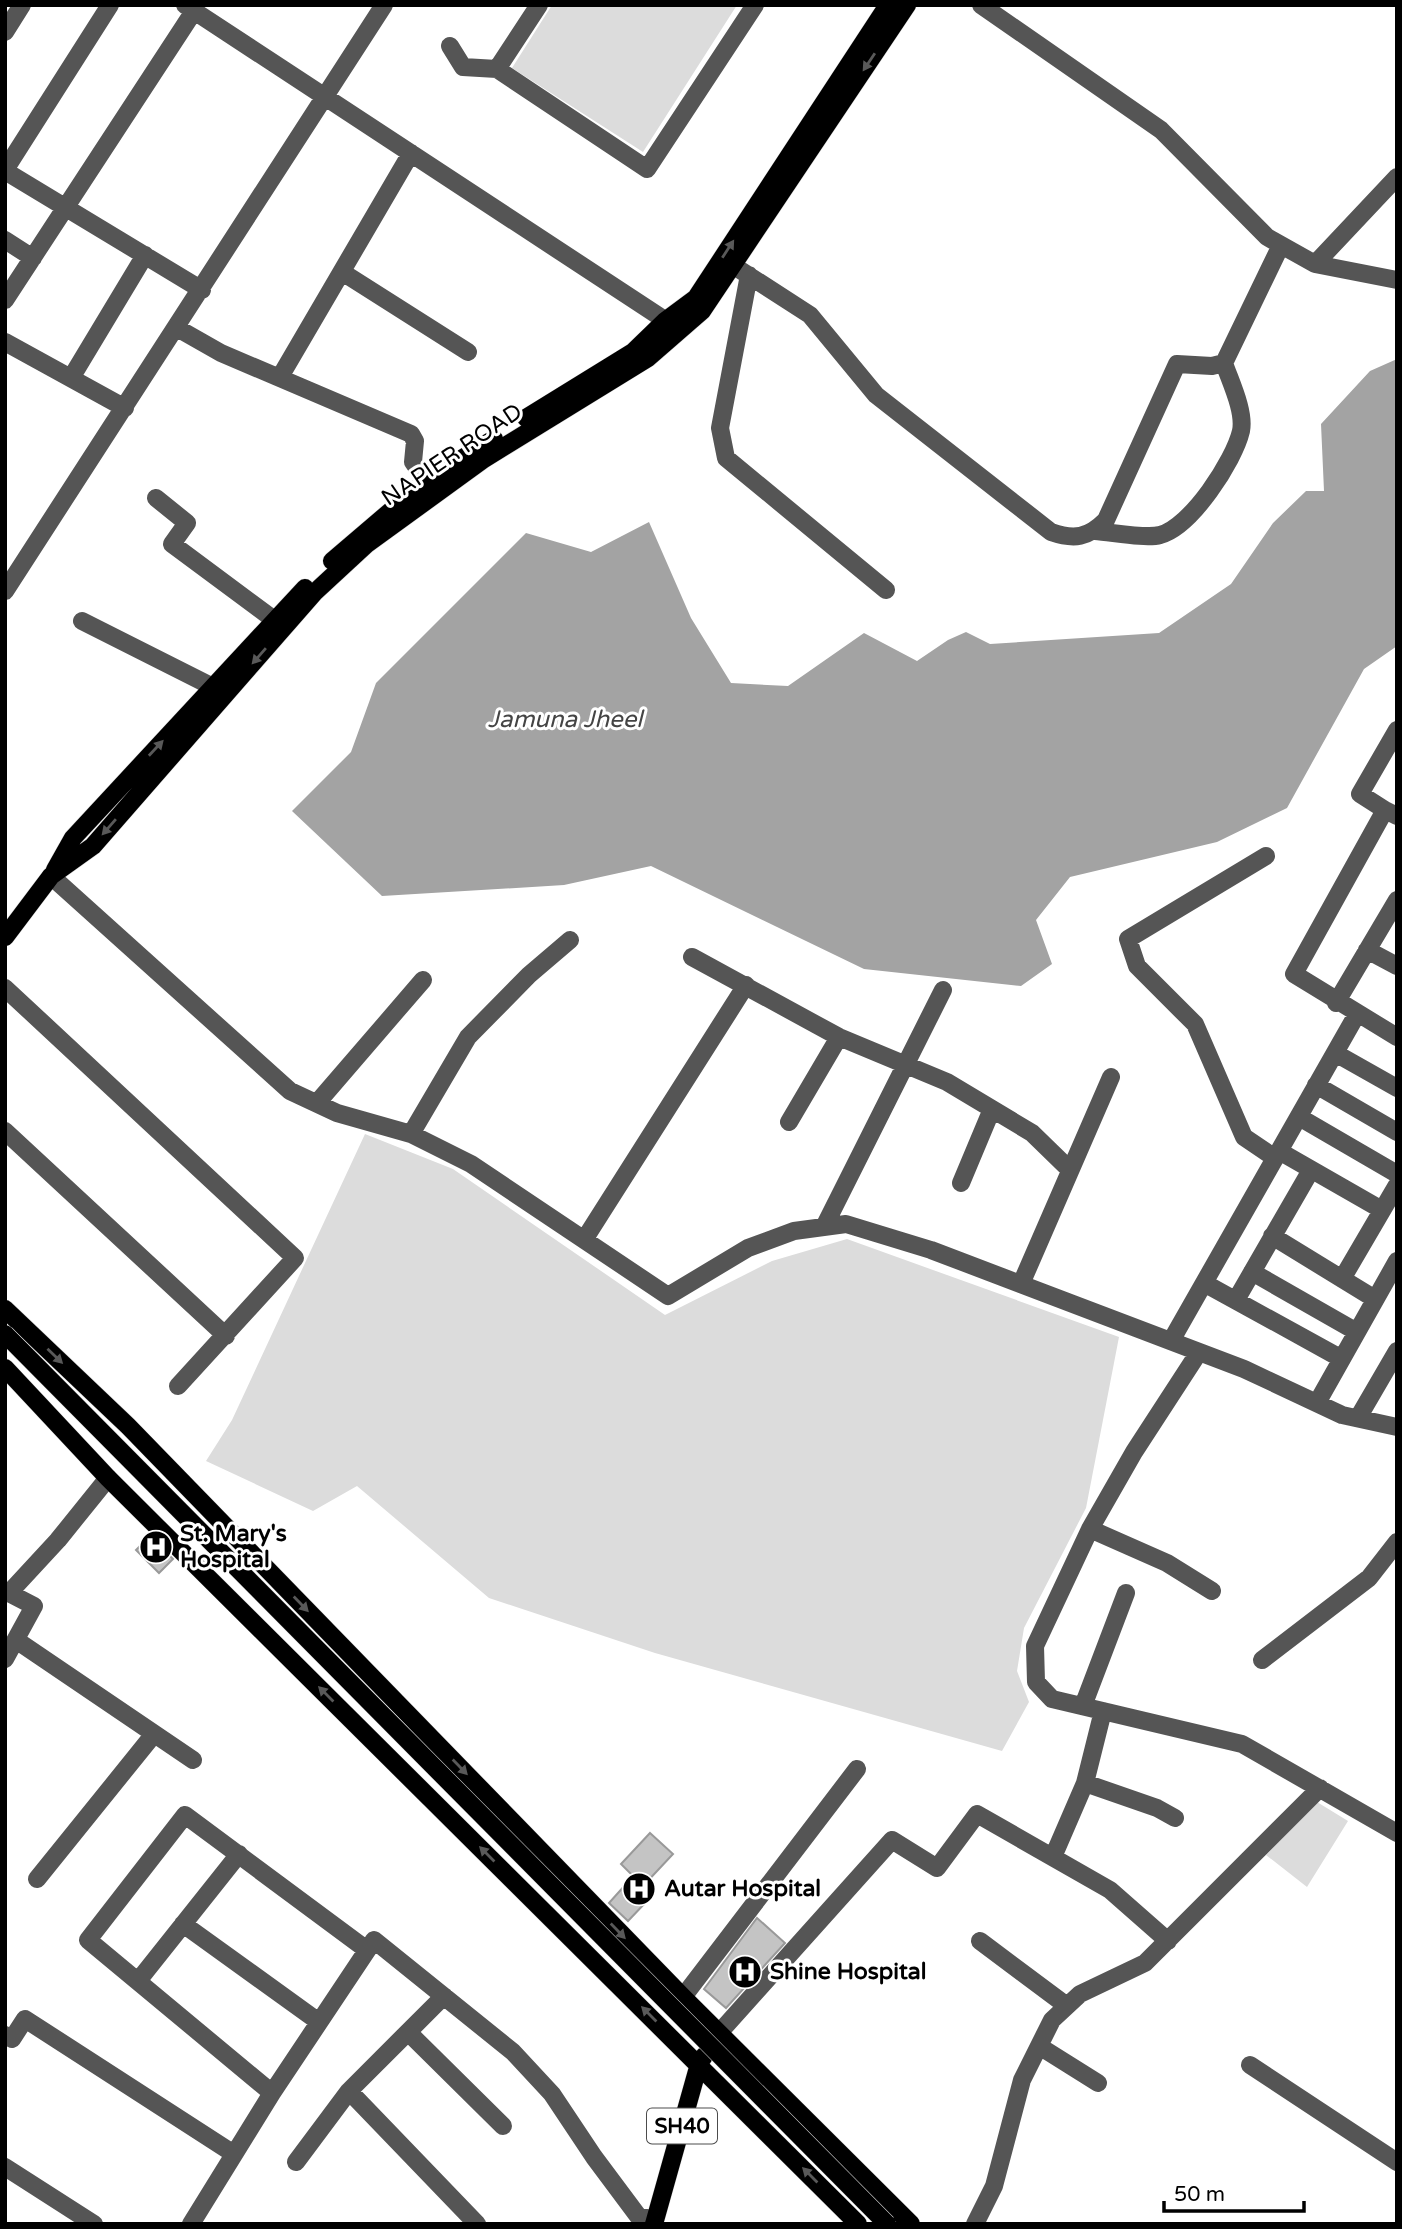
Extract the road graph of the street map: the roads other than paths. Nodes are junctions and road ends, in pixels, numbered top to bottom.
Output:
1 (22, 5) edge
2 (110, 5) edge
3 (384, 5) edge
4 (539, 5) edge
5 (755, 5) edge
6 (981, 5) edge
7 (190, 8) edge
8 (892, 9) edge
9 (5, 32) edge
10 (450, 46) dead end
11 (497, 69) junction
12 (327, 98) junction
13 (411, 153) junction
14 (5, 171) edge
15 (1397, 177) edge
16 (66, 207) junction
17 (5, 240) edge
18 (1281, 245) junction
19 (145, 255) junction
20 (33, 258) junction
21 (1315, 264) junction
22 (741, 271) junction
23 (342, 272) junction
24 (1397, 280) edge
25 (202, 290) junction
26 (5, 300) edge
27 (673, 326) junction
28 (177, 327) junction
29 (5, 342) edge
30 (468, 352) dead end
31 (1224, 363) junction
32 (280, 377) junction
33 (71, 378) junction
34 (125, 408) junction
35 (431, 487) junction
36 (156, 498) dead end
37 (1095, 531) junction
38 (886, 590) dead end
39 (5, 591) edge
40 (273, 619) junction
41 (82, 621) dead end
42 (213, 687) junction
43 (1397, 730) edge
44 (1391, 813) edge
45 (1266, 856) dead end
46 (51, 876) junction
47 (1397, 900) edge
48 (5, 937) edge
49 (570, 940) dead end
50 (1367, 950) junction
51 (692, 957) dead end
52 (1397, 966) edge
53 (423, 980) dead end
54 (746, 985) junction
55 (5, 988) edge
56 (943, 990) dead end
57 (1336, 1003) junction
58 (1357, 1014) junction
59 (839, 1037) junction
60 (1397, 1037) edge
61 (1335, 1053) junction
62 (907, 1066) junction
63 (1111, 1077) dead end
64 (1316, 1085) junction
65 (1397, 1087) edge
66 (317, 1103) junction
67 (992, 1109) junction
68 (1299, 1117) junction
69 (789, 1122) dead end
70 (5, 1131) edge
71 (1397, 1132) edge
72 (411, 1134) junction
73 (1277, 1155) junction
74 (1070, 1170) junction
75 (1311, 1170) junction
76 (1397, 1174) edge
77 (961, 1183) dead end
78 (1397, 1185) edge
79 (1382, 1210) junction
80 (824, 1227) junction
81 (1272, 1236) junction
82 (584, 1240) junction
83 (1397, 1261) edge
84 (1252, 1272) junction
85 (1342, 1279) junction
86 (1204, 1283) junction
87 (1021, 1284) junction
88 (1375, 1299) junction
89 (1236, 1300) junction
90 (5, 1309) edge
91 (1357, 1332) junction
92 (5, 1334) edge
93 (226, 1336) junction
94 (1171, 1341) junction
95 (1397, 1351) edge
96 (1199, 1352) junction
97 (1342, 1359) junction
98 (5, 1368) edge
99 (178, 1386) dead end
100 (1317, 1403) junction
101 (1359, 1418) junction
102 (1397, 1427) edge
103 (108, 1478) junction
104 (1090, 1529) junction
105 (1397, 1542) edge
106 (1212, 1591) dead end
107 (7, 1592) edge
108 (1126, 1593) dead end
109 (16, 1640) junction
110 (5, 1659) edge
111 (1262, 1660) dead end
112 (1083, 1706) junction
113 (1103, 1711) junction
114 (154, 1734) junction
115 (193, 1760) dead end
116 (857, 1769) dead end
117 (1085, 1783) junction
118 (1320, 1788) junction
119 (1175, 1818) dead end
120 (1397, 1833) edge
121 (239, 1854) junction
122 (1053, 1857) junction
123 (37, 1879) dead end
124 (183, 1924) junction
125 (980, 1941) dead end
126 (1168, 1941) junction
127 (367, 1950) junction
128 (138, 1981) junction
129 (444, 1996) junction
130 (683, 1997) junction
131 (1066, 2006) junction
132 (319, 2022) junction
133 (408, 2032) junction
134 (719, 2033) junction
135 (5, 2035) edge
136 (1039, 2046) junction
137 (699, 2064) junction
138 (1250, 2065) dead end
139 (1098, 2083) dead end
140 (349, 2091) junction
141 (272, 2093) junction
142 (503, 2126) dead end
143 (234, 2154) junction
144 (296, 2162) dead end
145 (1397, 2162) edge
146 (5, 2167) edge
147 (655, 2222) edge
148 (94, 2224) edge
149 (191, 2224) edge
150 (477, 2224) edge
151 (858, 2224) edge
152 (887, 2224) edge
153 (911, 2224) edge
154 (975, 2224) edge

1 - 9 street
2 - 14 street
3 - 12 street
4 - 11 street
5 - 11 street
6 - 18 street
7 - 12 street
7 - 16 street
8 -> 22 main road, NAPIER ROAD
27 -> 8 main road
10 - 11 street
12 - 13 street
12 - 25 street
13 - 23 street
13 - 27 street
14 - 16 street
15 - 21 street
16 - 19 street
16 - 20 street
17 - 20 street
18 - 21 street
18 - 31 street
19 - 25 street
19 - 33 street
20 - 26 street
21 - 24 street
22 - 27 main road, NAPIER ROAD
22 - 37 street
22 - 38 street
23 - 30 street
23 - 32 street
25 - 28 street
27 - 35 main road, NAPIER ROAD
28 - 32 street
28 - 34 street
29 - 33 street
31 - 37 street
31 - 37 street
32 - 35 street
33 - 34 street
34 - 39 street
35 - 40 main road
35 -> 46 main road, NAPIER ROAD
36 - 40 street
40 - 42 main road
41 - 42 street
46 -> 42 main road
43 - 44 street
44 - 57 street
45 - 73 street
46 - 48 main road, NAPIER ROAD
46 - 66 street
47 - 50 street
49 - 72 street
50 - 52 street
50 - 57 street
51 - 54 street
53 - 66 street
54 - 59 street
54 - 82 street
55 - 93 street
56 - 62 street
57 - 58 street
58 - 60 street
58 - 61 street
59 - 62 street
59 - 69 street
61 - 64 street
61 - 65 street
62 - 67 street
62 - 80 street
63 - 74 street
64 - 68 street
64 - 71 street
66 - 72 street
67 - 74 street
67 - 77 street
68 - 73 street
68 - 76 street
70 - 93 street
72 - 82 street
73 - 75 street
73 - 86 street
74 - 87 street
75 - 79 street
75 - 81 street
78 - 79 street
79 - 85 street
80 - 82 street
80 - 87 street
81 - 84 street
81 - 85 street
83 - 88 street
84 - 89 street
84 - 91 street
85 - 88 street
86 - 89 street
86 - 94 street
87 - 94 street
88 - 91 street
89 - 97 street
90 -> 130 main road
91 - 97 street
92 - 152 main road, bridge
93 - 99 street
94 - 96 street
95 - 101 street
96 - 100 street
96 - 104 street
97 - 100 street
98 - 103 main road
100 - 101 street
101 - 102 street
103 - 107 street
137 -> 103 main road
104 - 106 street
104 - 112 street
105 - 111 street
107 - 109 street
108 - 112 street
109 - 110 street
109 - 114 street
112 - 113 street
113 - 117 street
113 - 118 street
114 - 115 street
114 - 123 street
116 - 130 street
117 - 119 street
117 - 122 street
118 - 120 street
118 - 126 street
121 - 124 street
121 - 127 street
121 - 128 street
122 - 126 street
122 - 134 street
124 - 128 street
124 - 132 street
125 - 131 street
126 - 131 street
127 - 129 street
127 - 132 street
128 - 141 street
129 - 133 street
129 - 147 street
130 - 134 main road
131 - 136 street
132 - 141 street
133 - 140 street
133 - 142 street
134 - 137 main road, SH40
134 - 153 main road
135 - 143 street
136 - 139 street
136 - 154 street
137 - 147 main road, SH40
151 -> 137 main road
138 - 145 street
140 - 144 street
140 - 150 street
141 - 143 street
143 - 149 street
146 - 148 street

